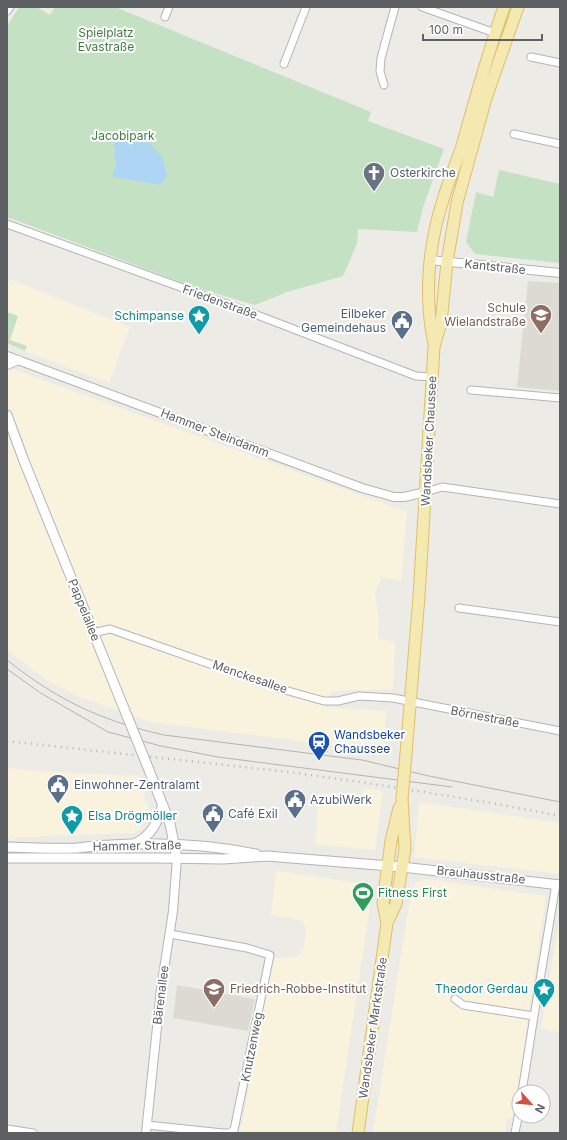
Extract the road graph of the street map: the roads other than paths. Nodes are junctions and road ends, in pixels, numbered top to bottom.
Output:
1 (10, 7) edge
2 (169, 7) edge
3 (306, 7) edge
4 (395, 7) edge
5 (422, 7) edge
6 (504, 7) edge
7 (518, 7) edge
8 (7, 11) edge
9 (165, 17) dead end
10 (495, 32) junction
11 (531, 57) dead end
12 (560, 63) edge
13 (284, 64) dead end
14 (384, 85) dead end
15 (514, 134) dead end
16 (560, 144) edge
17 (7, 224) edge
18 (430, 260) junction
19 (447, 262) junction
20 (560, 273) edge
21 (434, 346) junction
22 (7, 356) edge
23 (19, 360) junction
24 (7, 365) edge
25 (432, 377) junction
26 (471, 390) dead end
27 (560, 398) edge
28 (7, 415) edge
29 (426, 492) junction
30 (560, 504) edge
31 (459, 608) dead end
32 (560, 622) edge
33 (93, 633) junction
34 (411, 700) junction
35 (560, 731) edge
36 (402, 799) junction
37 (163, 805) junction
38 (133, 844) junction
39 (175, 844) junction
40 (7, 847) edge
41 (267, 856) junction
42 (7, 858) edge
43 (177, 858) junction
44 (387, 866) junction
45 (402, 867) junction
46 (558, 884) edge
47 (387, 924) junction
48 (170, 934) junction
49 (456, 999) dead end
50 (534, 1016) junction
51 (523, 1084) edge
52 (7, 1129) edge
53 (147, 1129) edge
54 (33, 1133) edge
55 (358, 1133) edge

1 - 8 street
2 - 9 street
3 - 13 street
4 - 14 street
5 - 10 street
6 - 10 main road, Wandsbeker Chaussee
7 - 19 main road, Wandsbeker Chaussee
10 - 18 main road, Wandsbeker Chaussee
11 - 12 street
15 - 16 street
17 - 25 street, Friedenstraße
18 - 19 street, Kantstraße
18 - 21 main road, Wandsbeker Chaussee
19 - 20 street, Kantstraße
19 - 21 main road, Wandsbeker Chaussee
21 - 25 main road, Wandsbeker Chaussee
22 - 23 street, Hammer Steindamm
23 - 24 street
23 - 29 street, Hammer Steindamm
25 - 29 main road, Wandsbeker Chaussee
26 - 27 street
28 - 33 main road, Pappelallee
29 - 30 street
29 - 34 main road, Wandsbeker Chaussee
31 - 32 street
33 - 34 street, Menckesallee
33 - 37 main road, Pappelallee, bridge
34 - 35 street, Börnestraße
34 - 36 main road, Wandsbeker Chaussee, bridge
36 - 44 main road, Wandsbeker Marktstraße
36 - 45 main road, Wandsbeker Marktstraße
37 - 38 main road
37 - 39 main road, Pappelallee
38 - 39 main road, Hammer Straße
38 - 40 main road, Hammer Straße
39 - 41 main road, Hammer Straße
39 - 43 main road, Pappelallee
41 - 43 main road, Hammer Straße
41 - 44 main road, Hammer Straße
42 - 43 main road, Hammer Straße
43 - 48 street, Bärenallee
44 - 45 main road, Brauhausstraße
44 - 47 main road, Wandsbeker Marktstraße
45 - 46 main road, Brauhausstraße
45 - 47 main road, Wandsbeker Marktstraße
46 - 50 street
47 - 55 main road, Wandsbeker Marktstraße
48 - 53 street, Bärenallee
48 - 53 street, Knutzenweg
49 - 50 street
50 - 51 street
52 - 54 street

